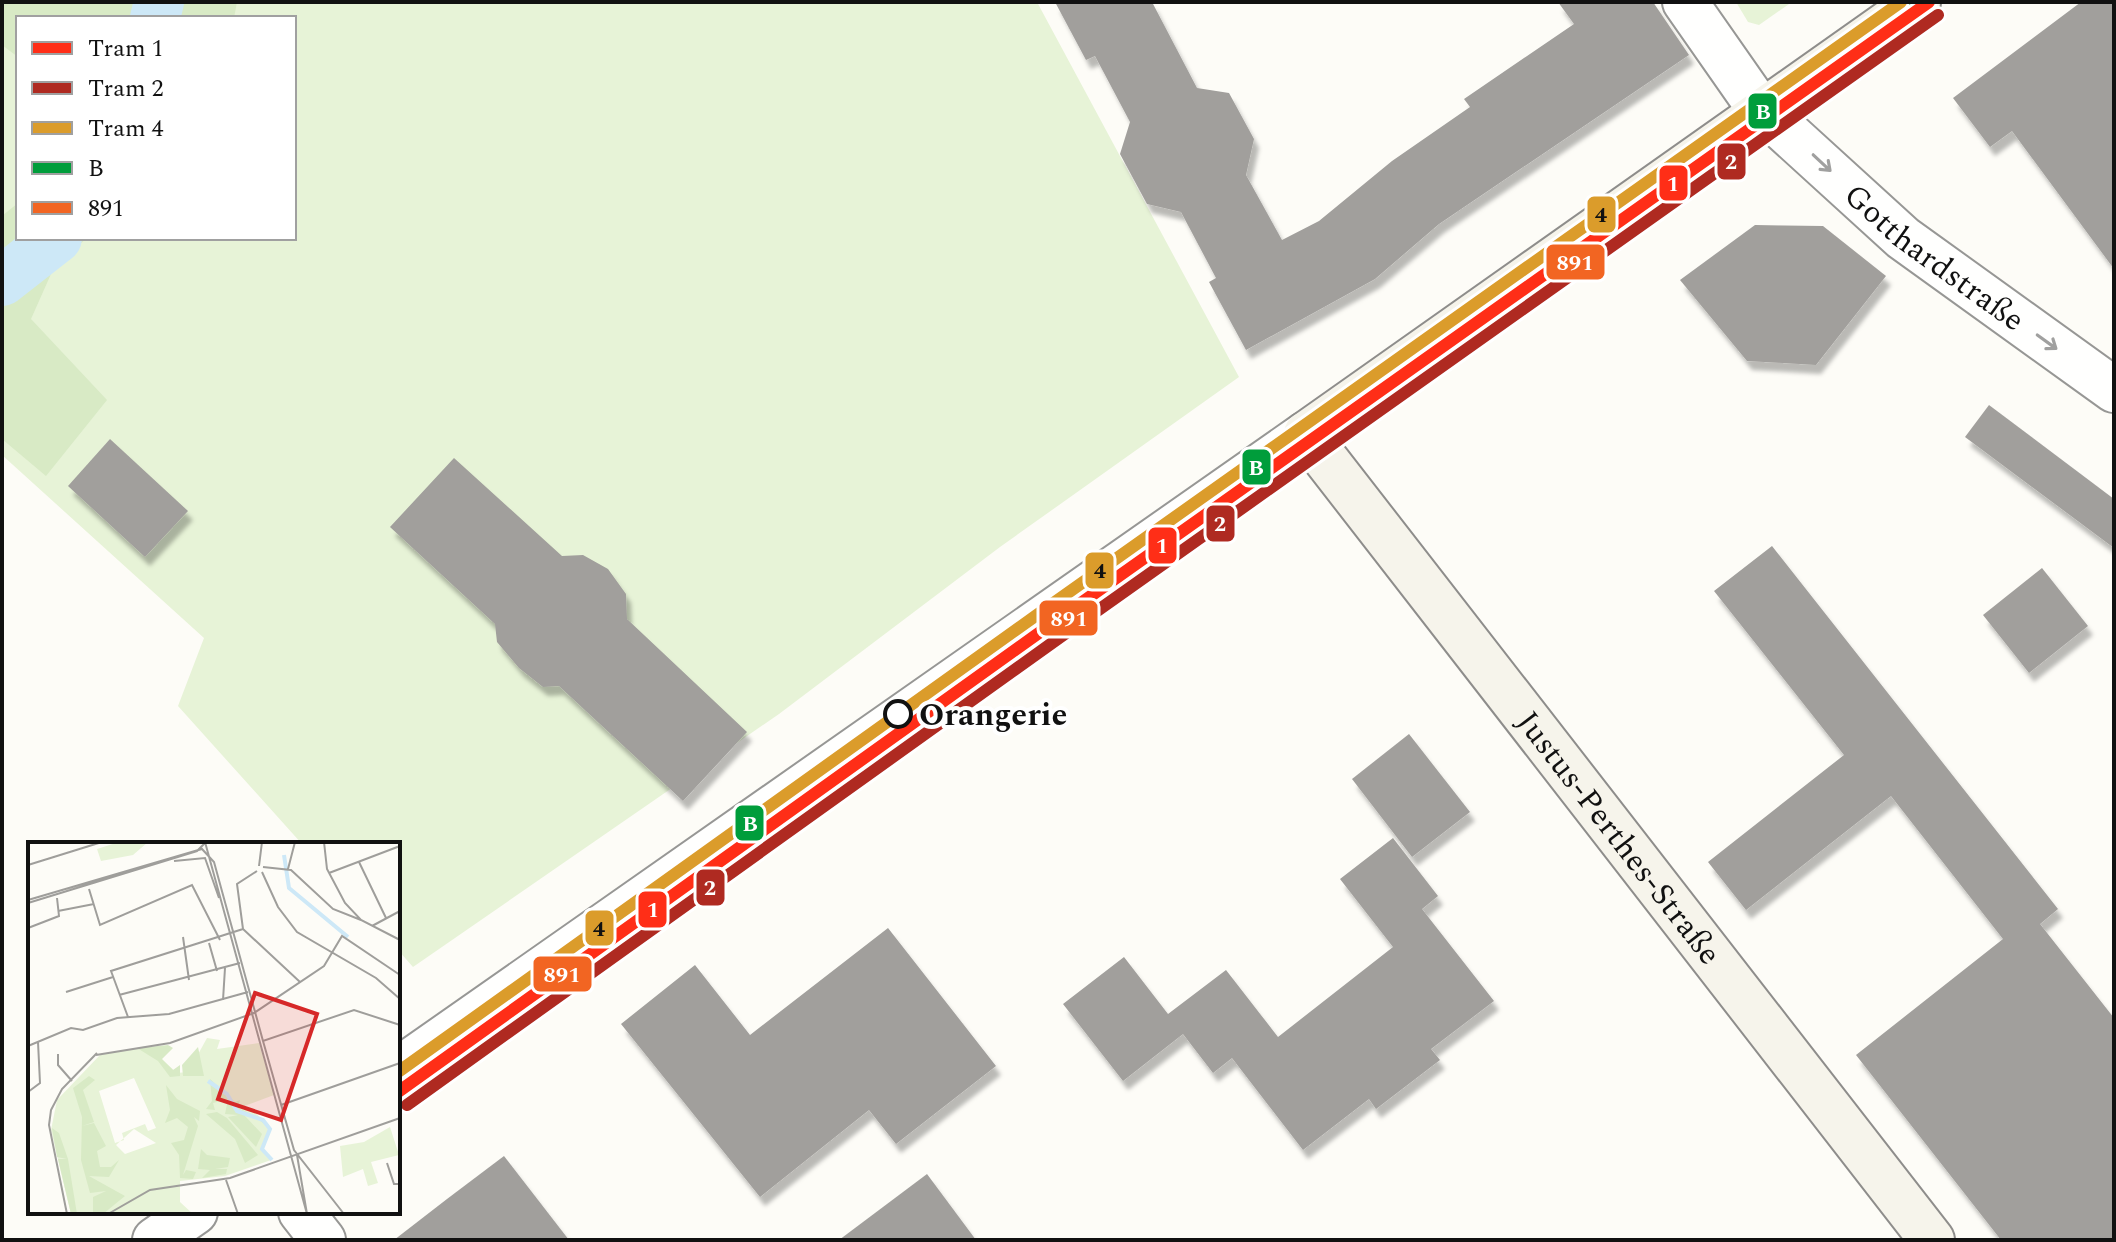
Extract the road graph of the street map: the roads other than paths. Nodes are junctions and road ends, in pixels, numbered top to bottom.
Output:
1 (1685, 2) edge
2 (1918, 2) edge
3 (1764, 111) junction
4 (2114, 390) edge
5 (1306, 434) junction
6 (400, 1069) edge
7 (192, 1214) edge
8 (303, 1214) edge
9 (155, 1240) edge
10 (323, 1240) edge
11 (1932, 1240) edge

1 - 3 street, Gotthardstraße
2 - 3 main road
3 -> 4 street, Gotthardstraße
3 - 5 main road
5 - 6 street
5 - 11 main road, Justus-Perthes-Straße
7 - 9 street
8 - 10 street

